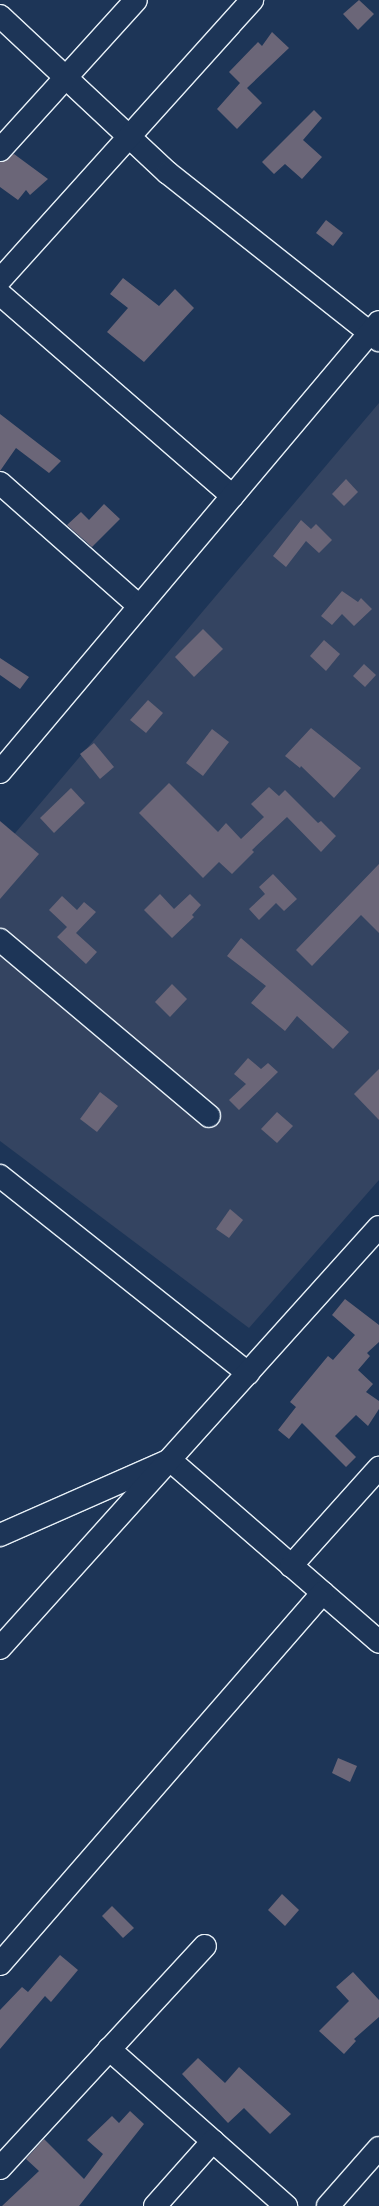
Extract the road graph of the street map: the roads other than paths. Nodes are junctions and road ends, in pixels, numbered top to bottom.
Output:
1 (136, 0) edge
2 (252, 0) edge
3 (0, 16) edge
4 (66, 78) junction
5 (129, 137) junction
6 (0, 150) edge
7 (0, 280) edge
8 (0, 294) edge
9 (376, 331) edge
10 (1, 487) edge
11 (232, 496) junction
12 (139, 606) junction
13 (0, 772) edge
14 (0, 940) edge
15 (209, 1116) dead end
16 (0, 1176) edge
17 (378, 1231) edge
18 (248, 1373) junction
19 (170, 1460) junction
20 (379, 1468) edge
21 (0, 1535) edge
22 (291, 1566) junction
23 (323, 1593) junction
24 (379, 1642) edge
25 (0, 1648) edge
26 (205, 1946) dead end
27 (0, 1964) edge
28 (109, 2050) junction
29 (213, 2142) junction
30 (379, 2148) edge
31 (0, 2168) edge
32 (154, 2206) edge
33 (286, 2206) edge
34 (328, 2206) edge

1 - 4 street
2 - 5 street
3 - 4 street
4 - 5 street
4 - 6 street
5 - 7 street
5 - 9 street
8 - 11 street
9 - 11 street
10 - 12 street
11 - 12 street
12 - 13 street
14 - 15 street
16 - 18 street
17 - 18 street
18 - 19 street
19 - 21 street
19 - 22 street
19 - 25 street
20 - 22 street
22 - 23 street
23 - 24 street
23 - 27 street
26 - 28 street
28 - 29 street
28 - 31 street
29 - 32 street
29 - 33 street
30 - 34 street

